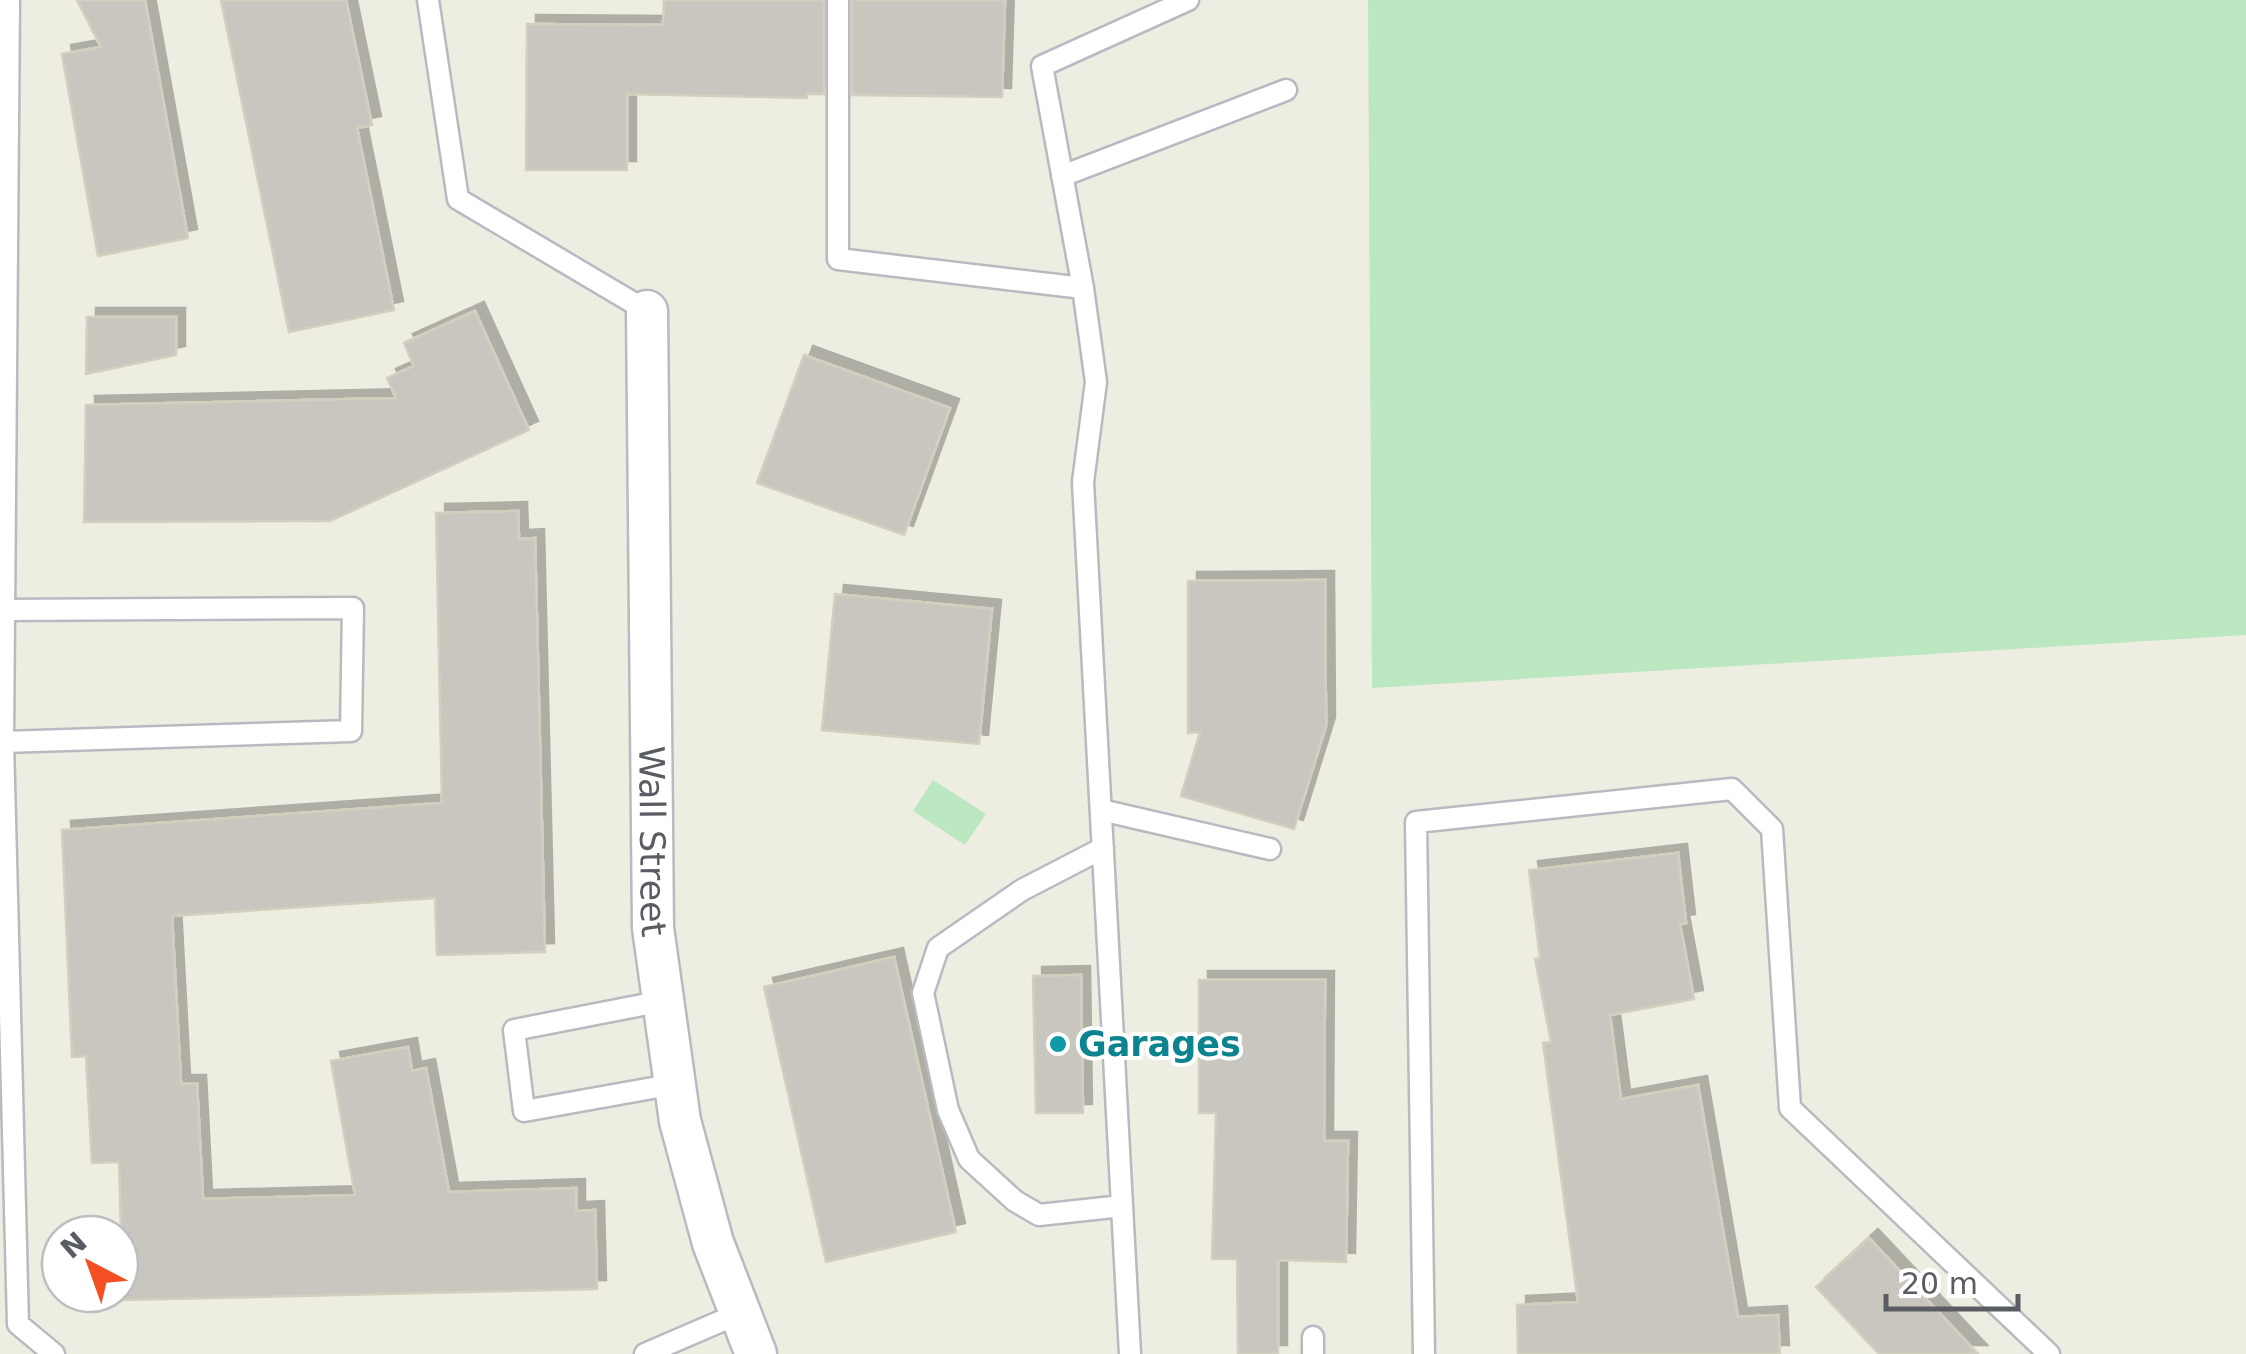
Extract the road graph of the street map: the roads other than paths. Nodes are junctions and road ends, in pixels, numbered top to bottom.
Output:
1 (9, 0) edge
2 (428, 0) edge
3 (838, 0) edge
4 (1188, 0) edge
5 (1286, 90) dead end
6 (1062, 176) junction
7 (1083, 288) junction
8 (647, 312) joint
9 (3, 610) junction
10 (2, 742) junction
11 (1101, 810) junction
12 (1103, 848) junction
13 (1270, 849) dead end
14 (663, 1001) junction
15 (675, 1084) junction
16 (1122, 1206) junction
17 (740, 1312) junction
18 (54, 1354) edge
19 (645, 1354) edge
20 (756, 1354) edge
21 (1130, 1354) edge
22 (1424, 1354) edge
23 (2049, 1354) edge

1 - 9 lane
2 - 8 lane
3 - 7 lane
4 - 6 lane
5 - 6 lane
6 - 7 lane
7 - 11 lane
8 - 14 street, Wall Street
9 - 10 lane
9 - 10 lane
10 - 18 lane
11 - 12 lane
11 - 13 lane
12 - 16 lane
12 - 16 lane
14 - 15 street, Wall Street
14 - 15 lane
15 - 17 street, Wall Street
16 - 21 lane
17 - 19 lane
17 - 20 street, Wall Street
22 - 23 lane

